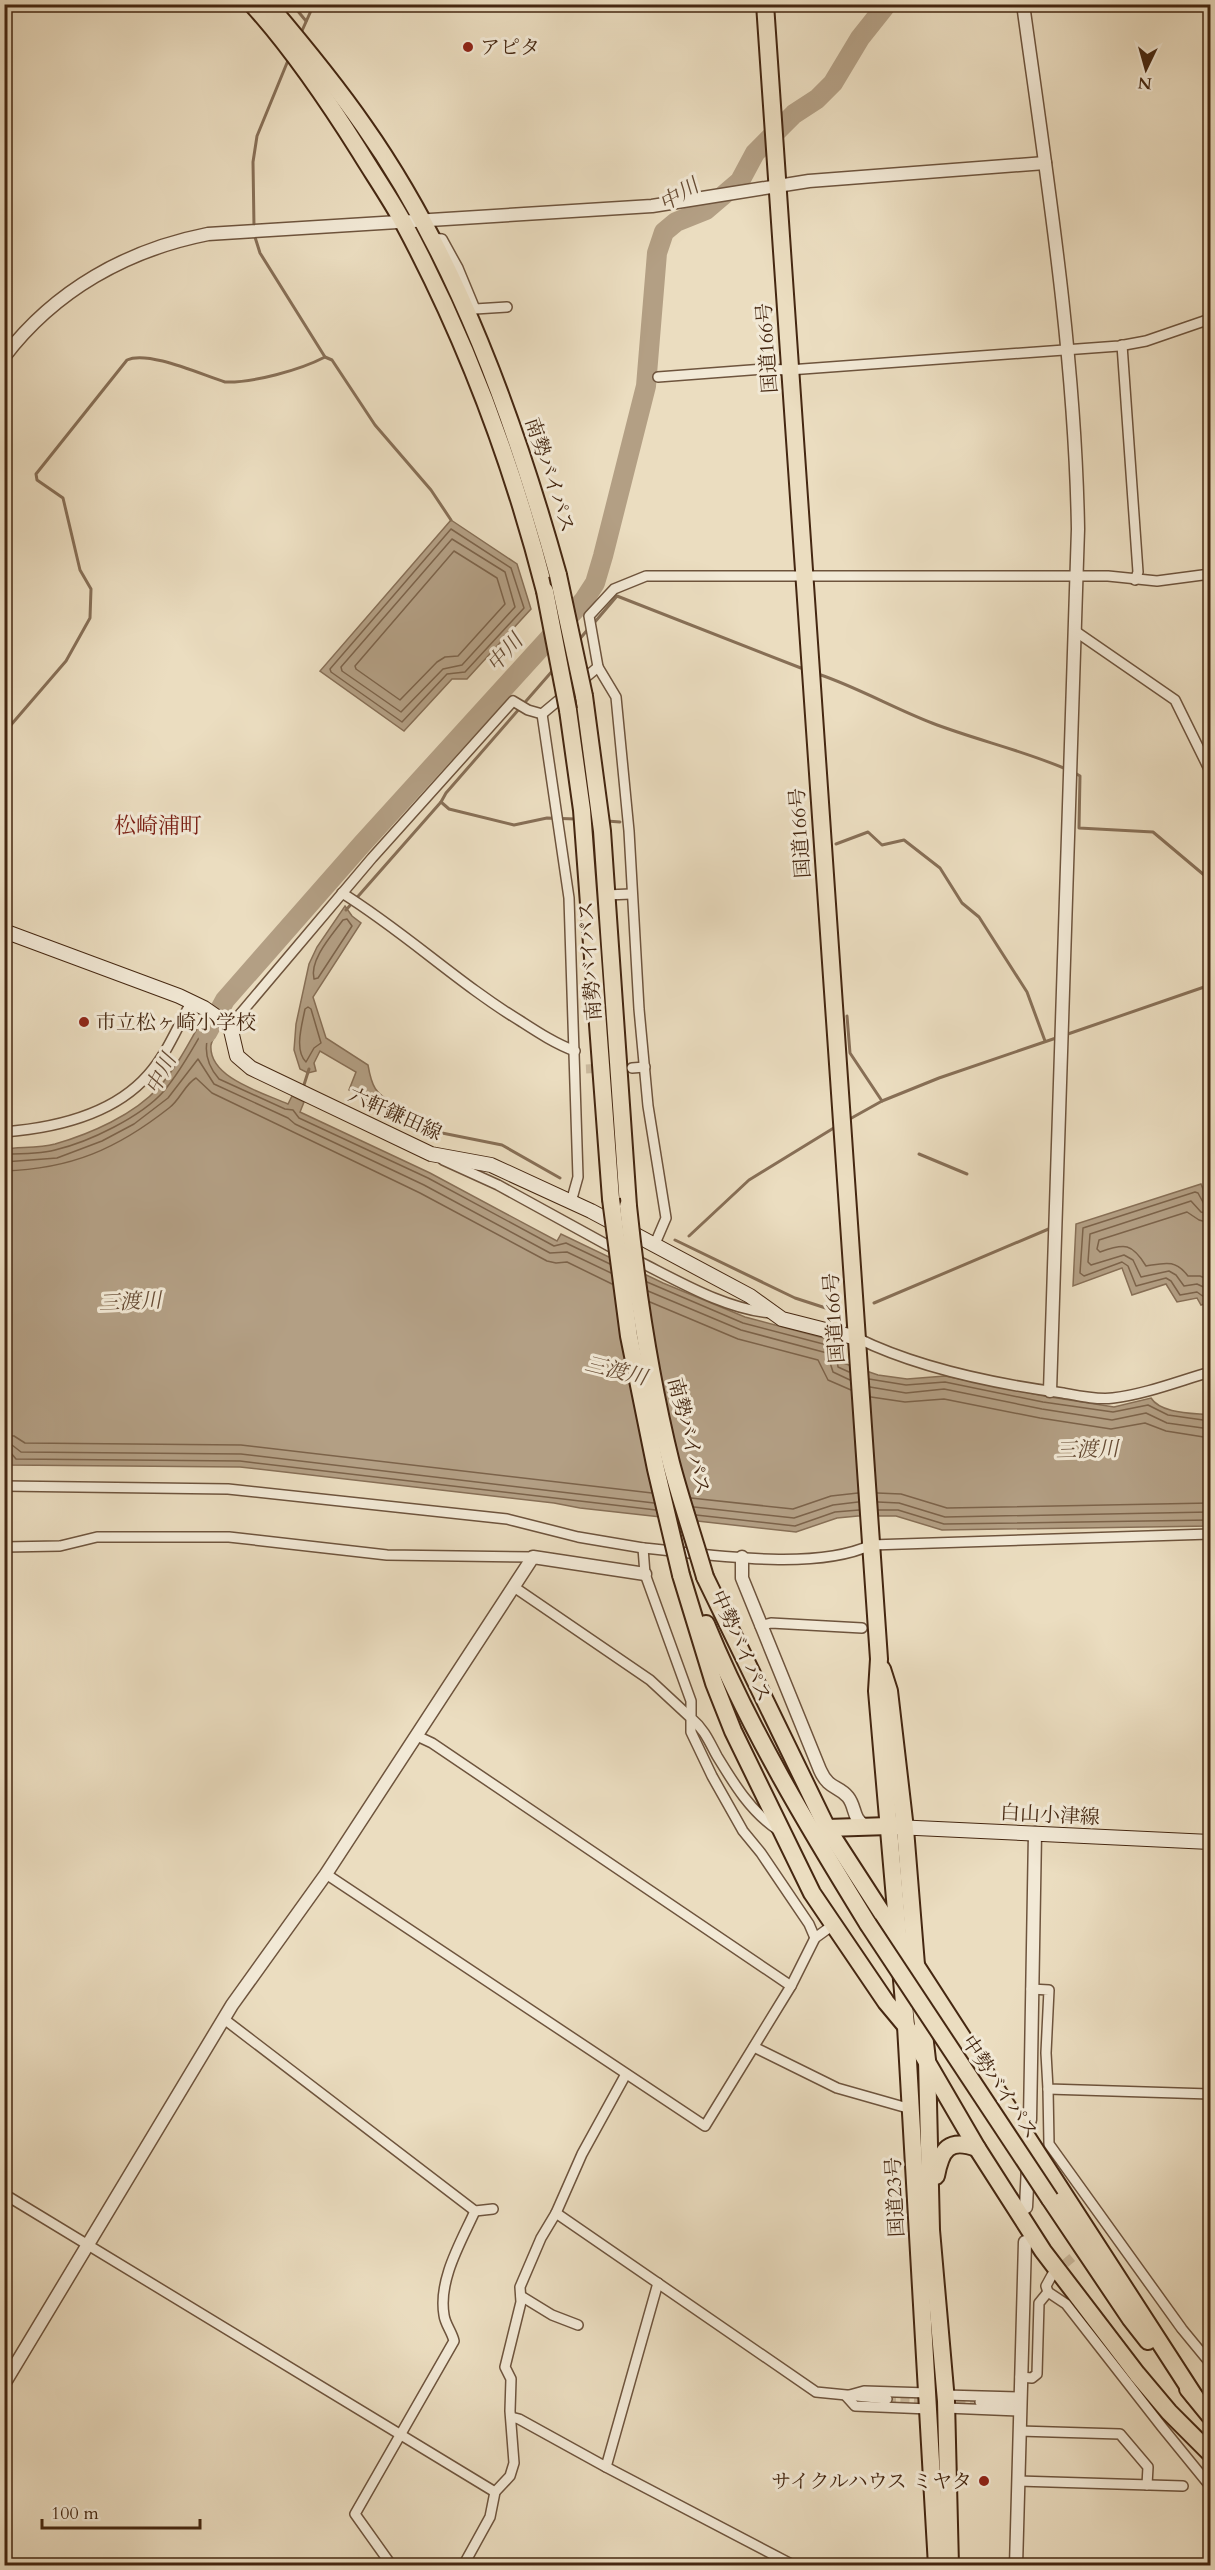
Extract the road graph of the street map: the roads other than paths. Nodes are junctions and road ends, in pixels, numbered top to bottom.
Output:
1 (252, 4) edge
2 (268, 4) edge
3 (765, 4) edge
4 (1023, 4) edge
5 (292, 43) junction
6 (1045, 163) junction
7 (778, 187) junction
8 (402, 220) junction
9 (422, 220) junction
10 (431, 238) junction
11 (507, 307) dead end
12 (1210, 319) edge
13 (1122, 345) junction
14 (1067, 350) junction
15 (4, 357) edge
16 (789, 370) junction
17 (658, 377) dead end
18 (1210, 574) edge
19 (804, 576) junction
20 (1077, 576) junction
21 (1135, 580) junction
22 (1075, 631) junction
23 (598, 667) junction
24 (542, 714) junction
25 (1210, 771) edge
26 (631, 894) junction
27 (346, 896) junction
28 (598, 896) junction
29 (569, 898) junction
30 (4, 931) edge
31 (198, 1006) junction
32 (230, 1026) junction
33 (575, 1051) junction
34 (645, 1067) junction
35 (632, 1068) dead end
36 (575, 1069) junction
37 (586, 1069) tunnel mouth
38 (4, 1132) edge
39 (431, 1155) junction
40 (571, 1202) junction
41 (654, 1246) junction
42 (771, 1312) junction
43 (856, 1338) junction
44 (1210, 1372) edge
45 (1050, 1391) junction
46 (4, 1486) edge
47 (1210, 1534) edge
48 (674, 1540) joint
49 (871, 1545) junction
50 (4, 1546) edge
51 (643, 1548) junction
52 (533, 1557) junction
53 (742, 1557) junction
54 (645, 1574) junction
55 (692, 1576) junction
56 (514, 1587) junction
57 (760, 1626) junction
58 (862, 1628) dead end
59 (691, 1718) junction
60 (417, 1736) junction
61 (851, 1805) junction
62 (865, 1826) junction
63 (897, 1827) junction
64 (831, 1828) junction
65 (782, 1833) junction
66 (1035, 1833) junction
67 (1210, 1842) edge
68 (326, 1874) junction
69 (833, 1926) junction
70 (896, 1936) junction
71 (815, 1938) junction
72 (916, 1968) junction
73 (791, 1986) junction
74 (1031, 1989) junction
75 (886, 2002) junction
76 (224, 2019) junction
77 (906, 2026) junction
78 (754, 2047) junction
79 (927, 2060) junction
80 (626, 2074) junction
81 (909, 2088) junction
82 (1048, 2089) junction
83 (1210, 2094) edge
84 (911, 2109) junction
85 (1030, 2120) dead end
86 (977, 2148) junction
87 (1029, 2160) dead end
88 (4, 2194) edge
89 (1026, 2207) dead end
90 (493, 2210) dead end
91 (475, 2211) junction
92 (556, 2213) junction
93 (1108, 2227) junction
94 (932, 2230) junction
95 (1098, 2237) dead end
96 (1025, 2242) dead end
97 (88, 2244) junction
98 (1052, 2275) tunnel mouth
99 (658, 2283) junction
100 (1048, 2292) junction
101 (521, 2296) junction
102 (578, 2325) dead end
103 (1210, 2363) edge
104 (1020, 2377) junction
105 (4, 2384) edge
106 (846, 2396) junction
107 (1195, 2397) junction
108 (887, 2399) tunnel mouth
109 (937, 2401) junction
110 (980, 2402) tunnel mouth
111 (1020, 2404) junction
112 (1210, 2415) edge
113 (511, 2418) junction
114 (1019, 2431) junction
115 (400, 2434) junction
116 (1210, 2453) edge
117 (606, 2467) junction
118 (1018, 2481) junction
119 (1147, 2485) junction
120 (1183, 2486) dead end
121 (1210, 2486) edge
122 (495, 2492) junction
123 (392, 2565) edge
124 (463, 2565) edge
125 (795, 2565) edge
126 (937, 2565) edge
127 (950, 2565) edge
128 (1016, 2565) edge

1 - 5 highway, 南勢バイパス
2 - 5 highway, 南勢バイパス
3 - 7 highway, 国道166号
4 - 6 street
5 - 8 highway, 南勢バイパス
5 - 9 highway, 南勢バイパス
6 - 7 street
6 - 14 street
7 - 9 street
7 - 16 highway, 国道166号
8 - 9 street
8 - 15 street
8 - 28 highway, 南勢バイパス, bridge
9 - 10 highway, 南勢バイパス
10 - 11 street
10 - 28 highway, 南勢バイパス, bridge
12 - 13 street
13 - 14 street
13 - 21 street
14 - 16 street
14 - 20 street
16 - 17 street
16 - 19 highway, 国道166号
18 - 21 street
19 - 20 street
19 - 23 street
19 - 43 highway, 国道166号
20 - 21 street
20 - 22 street
22 - 25 street
22 - 45 street
23 - 24 street
23 - 26 street
24 - 27 street
24 - 29 street
26 - 28 street
26 - 34 street
27 - 32 street
27 - 33 street
28 - 29 street
28 - 48 highway, 南勢バイパス, bridge
28 - 55 highway, 南勢バイパス, bridge
29 - 33 street
30 - 31 main road
31 - 32 main road
31 - 38 street
32 - 39 main road, 六軒鎌田線
33 - 36 street
34 - 35 street
34 - 41 street
36 - 37 street
36 - 40 street
39 - 40 main road, 六軒鎌田線
39 - 42 street
40 - 41 main road, 六軒鎌田線
41 - 42 main road, 六軒鎌田線
42 - 43 main road, 六軒鎌田線
43 - 45 street
43 - 49 highway, 国道166号
44 - 45 street
46 - 51 street
47 - 49 street
48 - 55 highway, 中勢バイパス, bridge
49 - 53 street
49 - 63 highway, 国道166号
50 - 52 street
51 - 53 street
51 - 54 street
52 - 54 street
52 - 56 street
53 - 57 street
54 - 59 street
55 - 64 highway, 南勢バイパス
55 - 65 highway
55 - 107 highway, 中勢バイパス, bridge
56 - 59 street
56 - 60 street
57 - 58 street
57 - 61 street
59 - 65 street
59 - 71 street
60 - 68 street
60 - 73 street
61 - 62 street
61 - 64 street
62 - 63 highway
62 - 64 highway
63 - 66 main road, 白山小津線
63 - 70 highway, 国道23号
63 - 72 highway, 国道23号
64 - 70 highway, 南勢バイパス
65 - 69 highway
66 - 67 main road, 白山小津線
66 - 74 street
68 - 76 street
68 - 80 street
69 - 71 street
69 - 75 highway
70 - 72 highway, 南勢バイパス
70 - 77 highway, 国道23号
71 - 73 street
72 - 79 highway, 国道23号
72 - 107 highway, 南勢バイパス
73 - 78 street
74 - 82 street
74 - 85 street
75 - 77 highway
75 - 81 highway
76 - 91 street
76 - 97 street
77 - 79 highway
77 - 81 highway, 国道23号
78 - 80 street
78 - 84 street
79 - 86 highway
79 - 94 highway, 国道23号
80 - 92 street
81 - 84 highway, 国道23号
82 - 83 street
82 - 93 street
84 - 109 highway, 国道23号
86 - 94 highway
86 - 116 highway
87 - 89 street
88 - 97 street
90 - 91 street
91 - 115 street
92 - 99 street
92 - 101 street
93 - 95 street
93 - 103 street
94 - 109 highway, 国道23号
96 - 104 street
97 - 105 street
97 - 115 street
98 - 100 street
99 - 106 street
99 - 117 street
100 - 104 street
100 - 121 street
101 - 102 street
101 - 113 street
104 - 111 street
106 - 108 street
106 - 109 street
106 - 109 street
107 - 112 highway, 中勢バイパス
109 - 111 street
109 - 111 street
109 - 126 highway, 国道23号
109 - 127 highway, 国道23号
110 - 111 street
111 - 114 street
113 - 117 street
113 - 122 street
114 - 118 street
114 - 119 street
115 - 122 street
115 - 123 street
117 - 125 street
118 - 119 street
118 - 128 street
119 - 120 street
122 - 124 street

